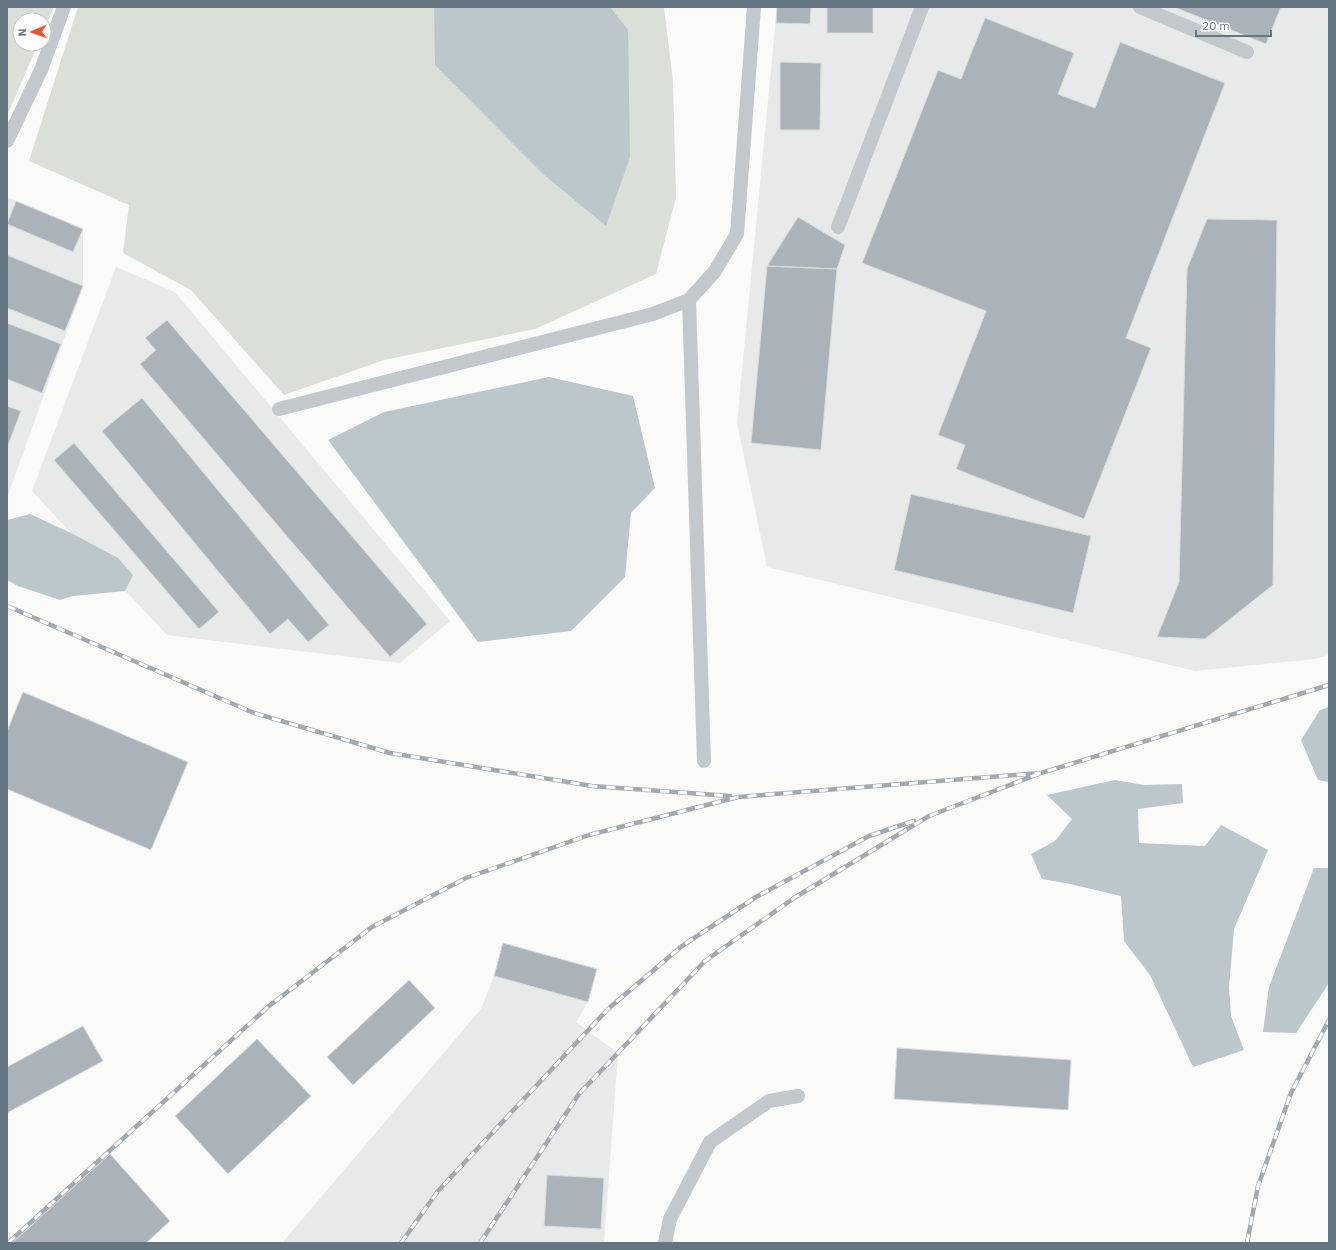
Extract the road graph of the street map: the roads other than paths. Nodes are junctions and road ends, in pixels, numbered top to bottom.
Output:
1 (64, 7) edge
2 (754, 7) edge
3 (922, 7) edge
4 (1140, 7) edge
5 (1247, 52) dead end
6 (7, 141) edge
7 (838, 226) dead end
8 (689, 300) junction
9 (280, 409) dead end
10 (704, 761) dead end
11 (798, 1096) dead end
12 (665, 1243) edge

1 - 6 lane
2 - 8 lane
3 - 7 lane
4 - 5 lane
8 - 9 lane
8 - 10 lane
11 - 12 lane

